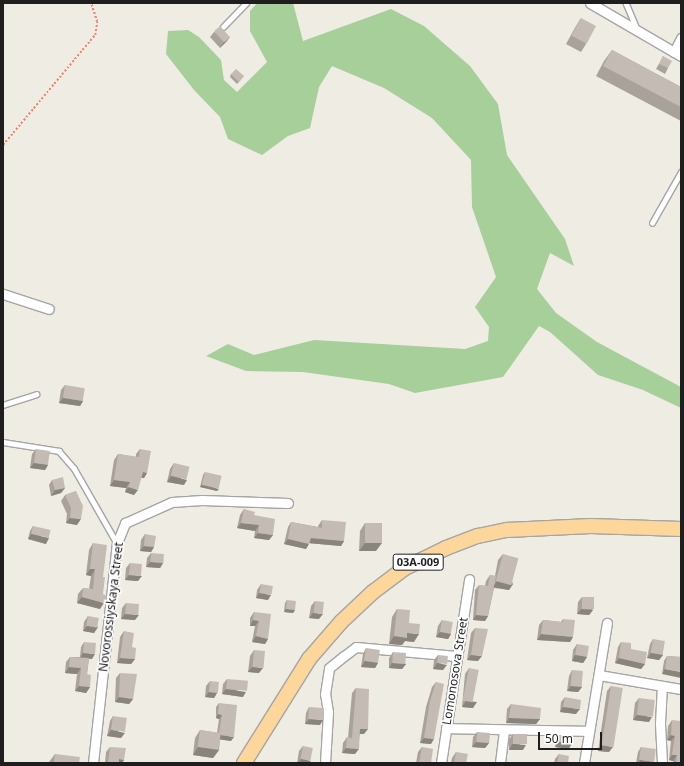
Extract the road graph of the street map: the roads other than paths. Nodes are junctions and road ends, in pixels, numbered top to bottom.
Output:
1 (246, 3) edge
2 (590, 3) edge
3 (626, 3) edge
4 (223, 27) edge
5 (638, 31) junction
6 (681, 38) edge
7 (677, 54) edge
8 (681, 172) edge
9 (652, 223) dead end
10 (3, 294) edge
11 (49, 309) dead end
12 (36, 394) dead end
13 (3, 405) edge
14 (3, 442) edge
15 (288, 503) dead end
16 (681, 529) edge
17 (117, 543) junction
18 (468, 579) dead end
19 (607, 623) dead end
20 (457, 656) junction
21 (599, 675) junction
22 (662, 686) junction
23 (681, 689) edge
24 (446, 728) junction
25 (504, 731) junction
26 (588, 731) junction
27 (93, 763) edge
28 (244, 763) edge
29 (325, 763) edge
30 (441, 763) edge
31 (500, 763) edge
32 (584, 763) edge
33 (662, 763) edge

1 - 4 lane
2 - 5 street
3 - 5 lane
5 - 7 street
6 - 7 street
8 - 9 lane
10 - 11 street
12 - 13 lane
14 - 17 lane
15 - 17 street, Novorossiyskaya Street
16 - 28 main road, 03А-009
17 - 27 street, Novorossiyskaya Street
18 - 20 street, Lomonosova Street
19 - 21 street
20 - 24 street, Lomonosova Street
20 - 29 street
21 - 22 street
21 - 26 street
22 - 23 street
22 - 33 street
24 - 25 street
24 - 30 street, Lomonosova Street
25 - 26 street
25 - 31 street
26 - 32 street

